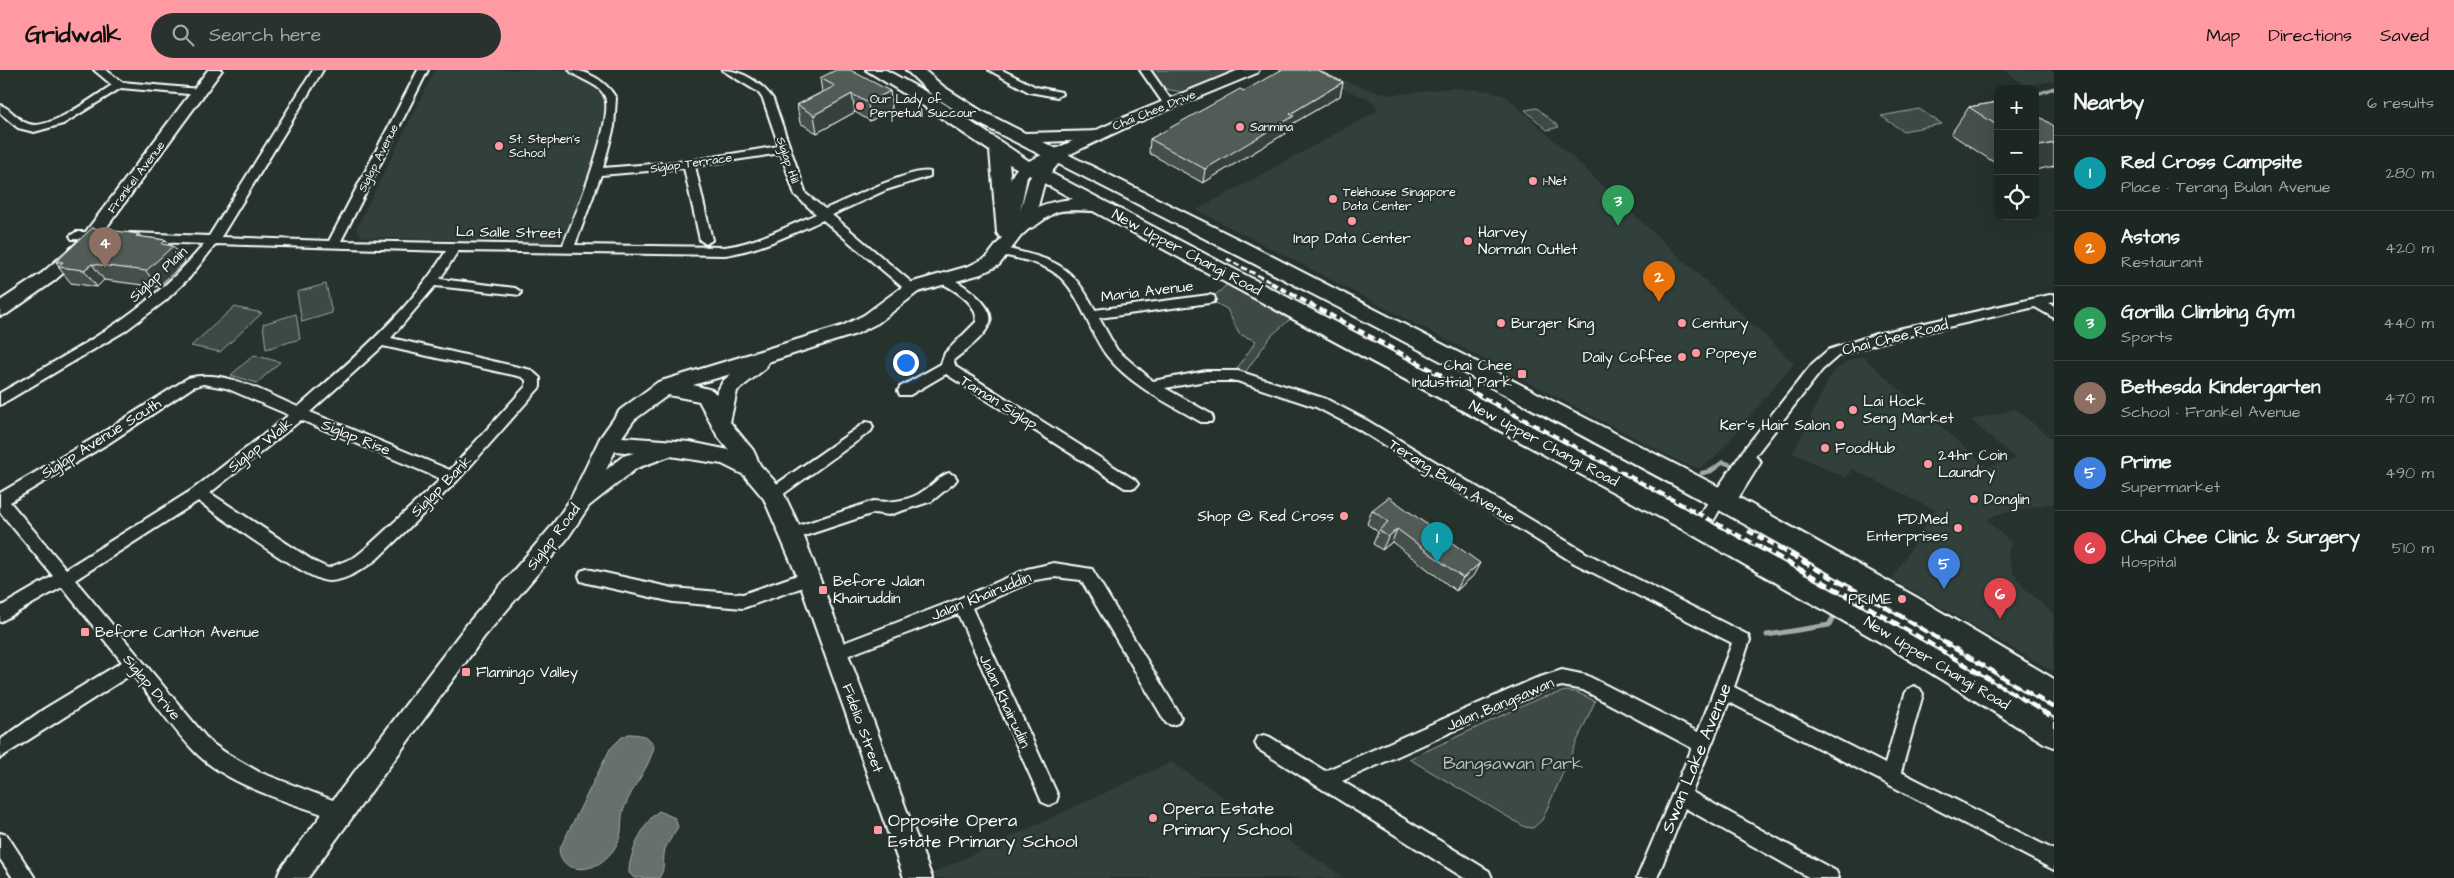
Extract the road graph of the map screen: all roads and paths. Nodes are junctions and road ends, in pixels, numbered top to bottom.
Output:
1 (99, 70) edge
2 (199, 70) edge
3 (215, 70) edge
4 (318, 70) edge
5 (423, 70) edge
6 (574, 70) edge
7 (727, 70) edge
8 (874, 70) edge
9 (914, 70) edge
10 (994, 70) edge
11 (1145, 70) edge
12 (1252, 70) edge
13 (119, 85) junction
14 (191, 91) junction
15 (1057, 94) dead end
16 (1169, 104) junction
17 (0, 108) edge
18 (974, 114) junction
19 (1018, 135) junction
20 (1094, 135) junction
21 (784, 149) junction
22 (1000, 150) junction
23 (1058, 154) junction
24 (689, 164) junction
25 (1034, 168) junction
26 (596, 172) junction
27 (926, 174) dead end
28 (1098, 205) junction
29 (826, 215) junction
30 (84, 236) junction
31 (1010, 238) junction
32 (213, 240) junction
33 (706, 240) junction
34 (333, 245) junction
35 (755, 245) junction
36 (454, 247) junction
37 (567, 250) junction
38 (673, 251) junction
39 (943, 279) junction
40 (433, 282) junction
41 (909, 286) junction
42 (515, 292) dead end
43 (0, 297) edge
44 (1209, 299) dead end
45 (2049, 305) edge
46 (0, 310) edge
47 (1089, 315) junction
48 (383, 341) junction
49 (776, 351) junction
50 (948, 366) junction
51 (203, 378) joint
52 (1151, 386) junction
53 (665, 387) junction
54 (904, 391) dead end
55 (0, 400) edge
56 (300, 414) junction
57 (1206, 418) dead end
58 (720, 422) junction
59 (866, 427) dead end
60 (607, 443) junction
61 (677, 448) junction
62 (732, 452) junction
63 (452, 477) junction
64 (949, 479) dead end
65 (1130, 484) dead end
66 (198, 493) junction
67 (773, 494) junction
68 (0, 501) edge
69 (1724, 501) junction
70 (578, 505) junction
71 (1704, 529) junction
72 (792, 534) junction
73 (587, 576) dead end
74 (809, 578) junction
75 (63, 579) junction
76 (962, 605) junction
77 (0, 615) edge
78 (1740, 638) joint
79 (836, 653) junction
80 (133, 664) junction
81 (1725, 691) junction
82 (2054, 693) edge
83 (1914, 694) dead end
84 (1172, 717) dead end
85 (2054, 734) edge
86 (1264, 743) dead end
87 (1702, 743) junction
88 (0, 750) edge
89 (1891, 775) junction
90 (1323, 781) junction
91 (1049, 796) dead end
92 (1681, 796) junction
93 (346, 807) junction
94 (0, 842) edge
95 (2054, 860) edge
96 (25, 878) edge
97 (291, 878) edge
98 (918, 878) edge
99 (1482, 878) edge
100 (1647, 878) edge
101 (1829, 878) edge

1 - 13 street
2 - 14 street, Frankel Avenue
3 - 14 street, Frankel Avenue
4 - 32 street, Siglap Plain
5 - 34 street, Siglap Avenue
6 - 26 street
7 - 21 street, Siglap Hill
8 - 22 main road
9 - 18 main road
10 - 15 street
11 - 16 street
12 - 16 street, Chai Chee Drive
13 - 14 street
13 - 17 street
14 - 30 street, Frankel Avenue
16 - 20 street, Chai Chee Drive
18 - 19 main road, New Upper Changi Road
18 - 25 main road
19 - 20 main road
19 - 23 main road, New Upper Changi Road
20 - 23 street, Chai Chee Drive
21 - 24 street, Siglap Terrace
21 - 29 street, Siglap Hill
22 - 25 main road
22 - 31 main road
23 - 25 street
23 - 69 main road, New Upper Changi Road
24 - 26 street, Siglap Terrace
24 - 33 street
25 - 28 main road, New Upper Changi Road
25 - 31 street
26 - 37 street
27 - 29 street, La Salle Street
28 - 31 main road
28 - 71 main road, New Upper Changi Road
29 - 35 street, La Salle Street
29 - 41 street, Siglap Hill
30 - 32 street, La Salle Street
30 - 43 street, Frankel Avenue
30 - 46 street, Frankel Avenue
31 - 39 street, Siglap Road
31 - 47 street, Maria Avenue
32 - 34 street, La Salle Street
32 - 55 street, Siglap Plain
33 - 35 street
33 - 38 street
34 - 36 street, La Salle Street
35 - 38 street, La Salle Street
36 - 37 street, La Salle Street
36 - 40 street, Siglap Walk
37 - 38 street, La Salle Street
39 - 41 street, Siglap Road
39 - 50 street, Taman Siglap
40 - 42 street
40 - 48 street, Siglap Walk
41 - 49 street, Siglap Road
44 - 47 street, Maria Avenue
45 - 69 street, Chai Chee Road
47 - 52 street, Maria Avenue
48 - 56 street, Siglap Walk
48 - 63 street, Siglap Bank
49 - 53 street, Siglap Road
49 - 58 street
50 - 54 street
50 - 65 street, Taman Siglap
51 - 56 street, Siglap Rise
51 - 68 street, Siglap Avenue South
52 - 57 street, Maria Avenue
52 - 78 street, Terang Bulan Avenue
53 - 58 street, Fidelio Street
53 - 60 street, Siglap Road
56 - 63 street, Siglap Rise
56 - 66 street, Siglap Walk
58 - 62 street, Fidelio Street
59 - 67 street
60 - 61 street, Fidelio Street
60 - 70 street, Siglap Road
61 - 62 street, Fidelio Street
61 - 70 street
62 - 67 street, Fidelio Street
63 - 66 street, Siglap Bank
64 - 72 street
66 - 75 street, Siglap Walk
67 - 72 street, Fidelio Street
68 - 75 street, Siglap Drive
69 - 71 street, Chai Chee Road
69 - 82 main road, New Upper Changi Road
70 - 93 street, Siglap Road
71 - 85 main road, New Upper Changi Road
72 - 74 street, Fidelio Street
73 - 74 street
74 - 79 street, Fidelio Street
75 - 77 street, Siglap Walk
75 - 80 street, Siglap Drive
76 - 79 street, Jalan Khairuddin
76 - 84 street, Jalan Khairuddin
76 - 91 street, Jalan Khairudiin
78 - 81 street, Swan Lake Avenue
79 - 98 street, Fidelio Street
80 - 88 street
80 - 93 street, Siglap Drive
81 - 87 street, Swan Lake Avenue
81 - 89 street
83 - 89 street
86 - 90 street
87 - 90 street, Jalan Bangsawan
87 - 92 street, Swan Lake Avenue
89 - 95 street
90 - 99 street
92 - 100 street, Swan Lake Avenue
92 - 101 street
93 - 97 street, Siglap Road
94 - 96 street

